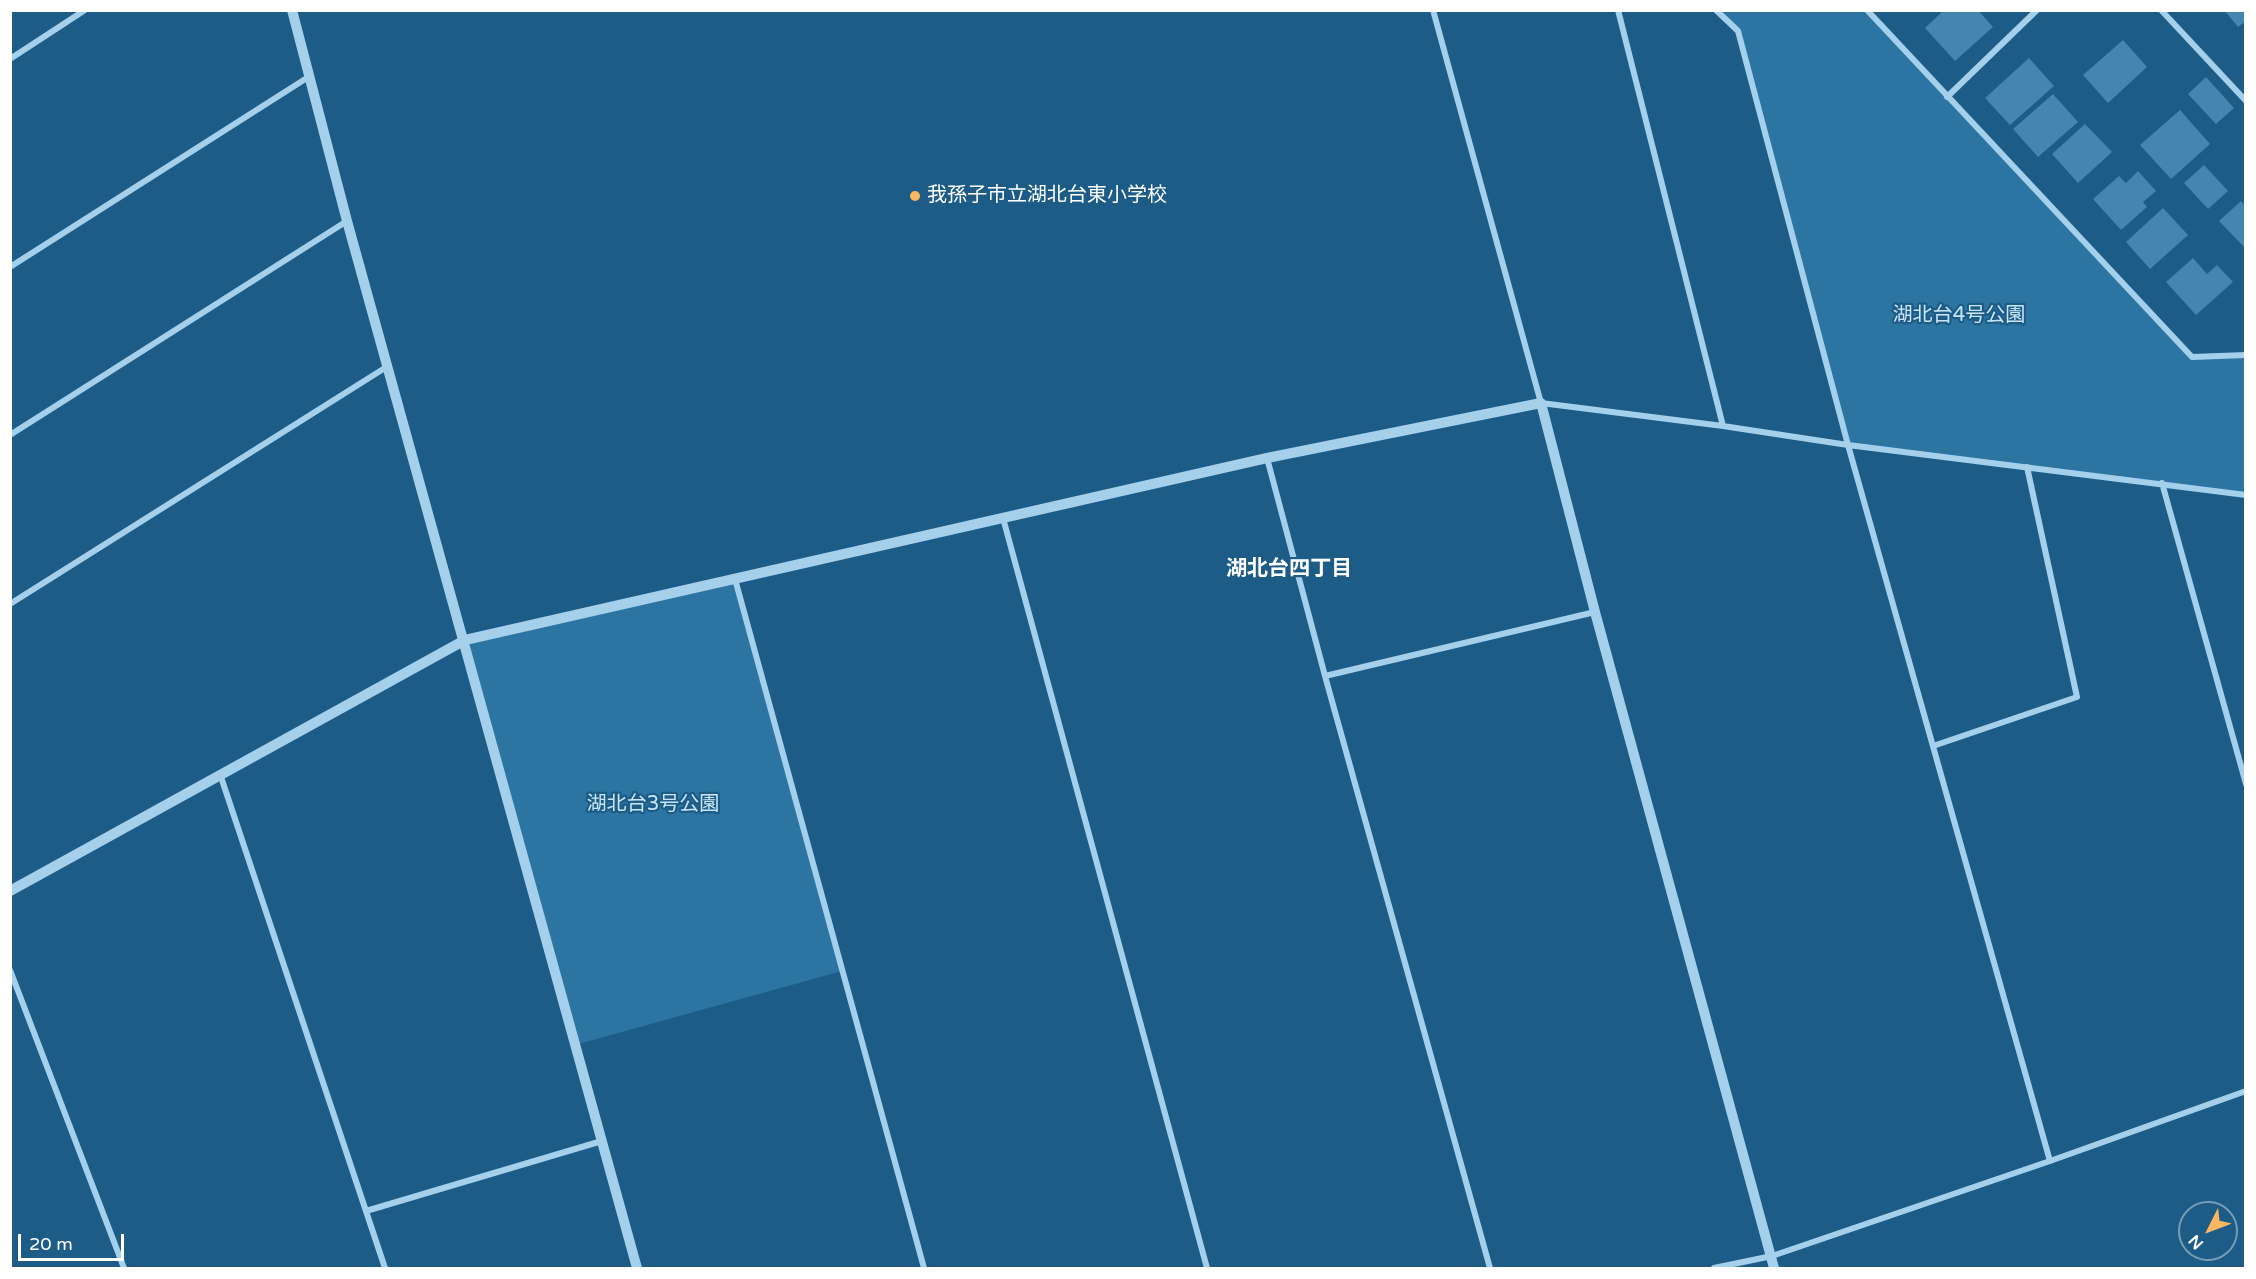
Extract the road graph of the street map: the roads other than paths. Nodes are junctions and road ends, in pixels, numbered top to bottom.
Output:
1 (86, 10) edge
2 (292, 10) edge
3 (1433, 10) edge
4 (1618, 10) edge
5 (1716, 10) edge
6 (1867, 10) edge
7 (2037, 10) edge
8 (2161, 10) edge
9 (10, 59) edge
10 (310, 76) junction
11 (1947, 97) junction
12 (2246, 101) edge
13 (347, 221) junction
14 (10, 267) edge
15 (2246, 355) edge
16 (389, 366) junction
17 (1541, 403) junction
18 (1723, 426) junction
19 (10, 435) edge
20 (1848, 445) junction
21 (1267, 458) junction
22 (2027, 467) junction
23 (2162, 483) junction
24 (2246, 495) edge
25 (1003, 517) junction
26 (735, 579) junction
27 (10, 604) edge
28 (1595, 612) junction
29 (465, 640) junction
30 (1325, 675) junction
31 (1933, 746) junction
32 (220, 774) junction
33 (2246, 784) edge
34 (10, 891) edge
35 (10, 970) edge
36 (2246, 1091) edge
37 (602, 1141) junction
38 (2050, 1161) junction
39 (366, 1211) junction
40 (1772, 1256) junction
41 (124, 1269) edge
42 (385, 1269) edge
43 (637, 1269) edge
44 (924, 1269) edge
45 (1207, 1269) edge
46 (1490, 1269) edge
47 (1714, 1269) edge
48 (1774, 1269) edge

1 - 9 street
2 - 10 street
3 - 17 street
4 - 18 street
5 - 20 street
6 - 11 street
7 - 11 street
8 - 12 street
10 - 13 street
10 - 14 street
11 - 15 street
13 - 16 street
13 - 19 street
16 - 27 street
16 - 29 street
17 - 18 street
17 - 21 street
17 - 28 street
18 - 20 street
20 - 22 street
20 - 31 street
21 - 25 street
21 - 30 street
22 - 23 street
22 - 31 street
23 - 24 street
23 - 33 street
25 - 26 street
25 - 45 street
26 - 29 street
26 - 44 street
28 - 30 street
28 - 40 street
29 - 32 street
29 - 37 street
30 - 46 street
31 - 38 street
32 - 34 street
32 - 39 street
35 - 41 street
36 - 38 street
37 - 39 street
37 - 43 street
38 - 40 street
39 - 42 street
40 - 47 street
40 - 48 street

